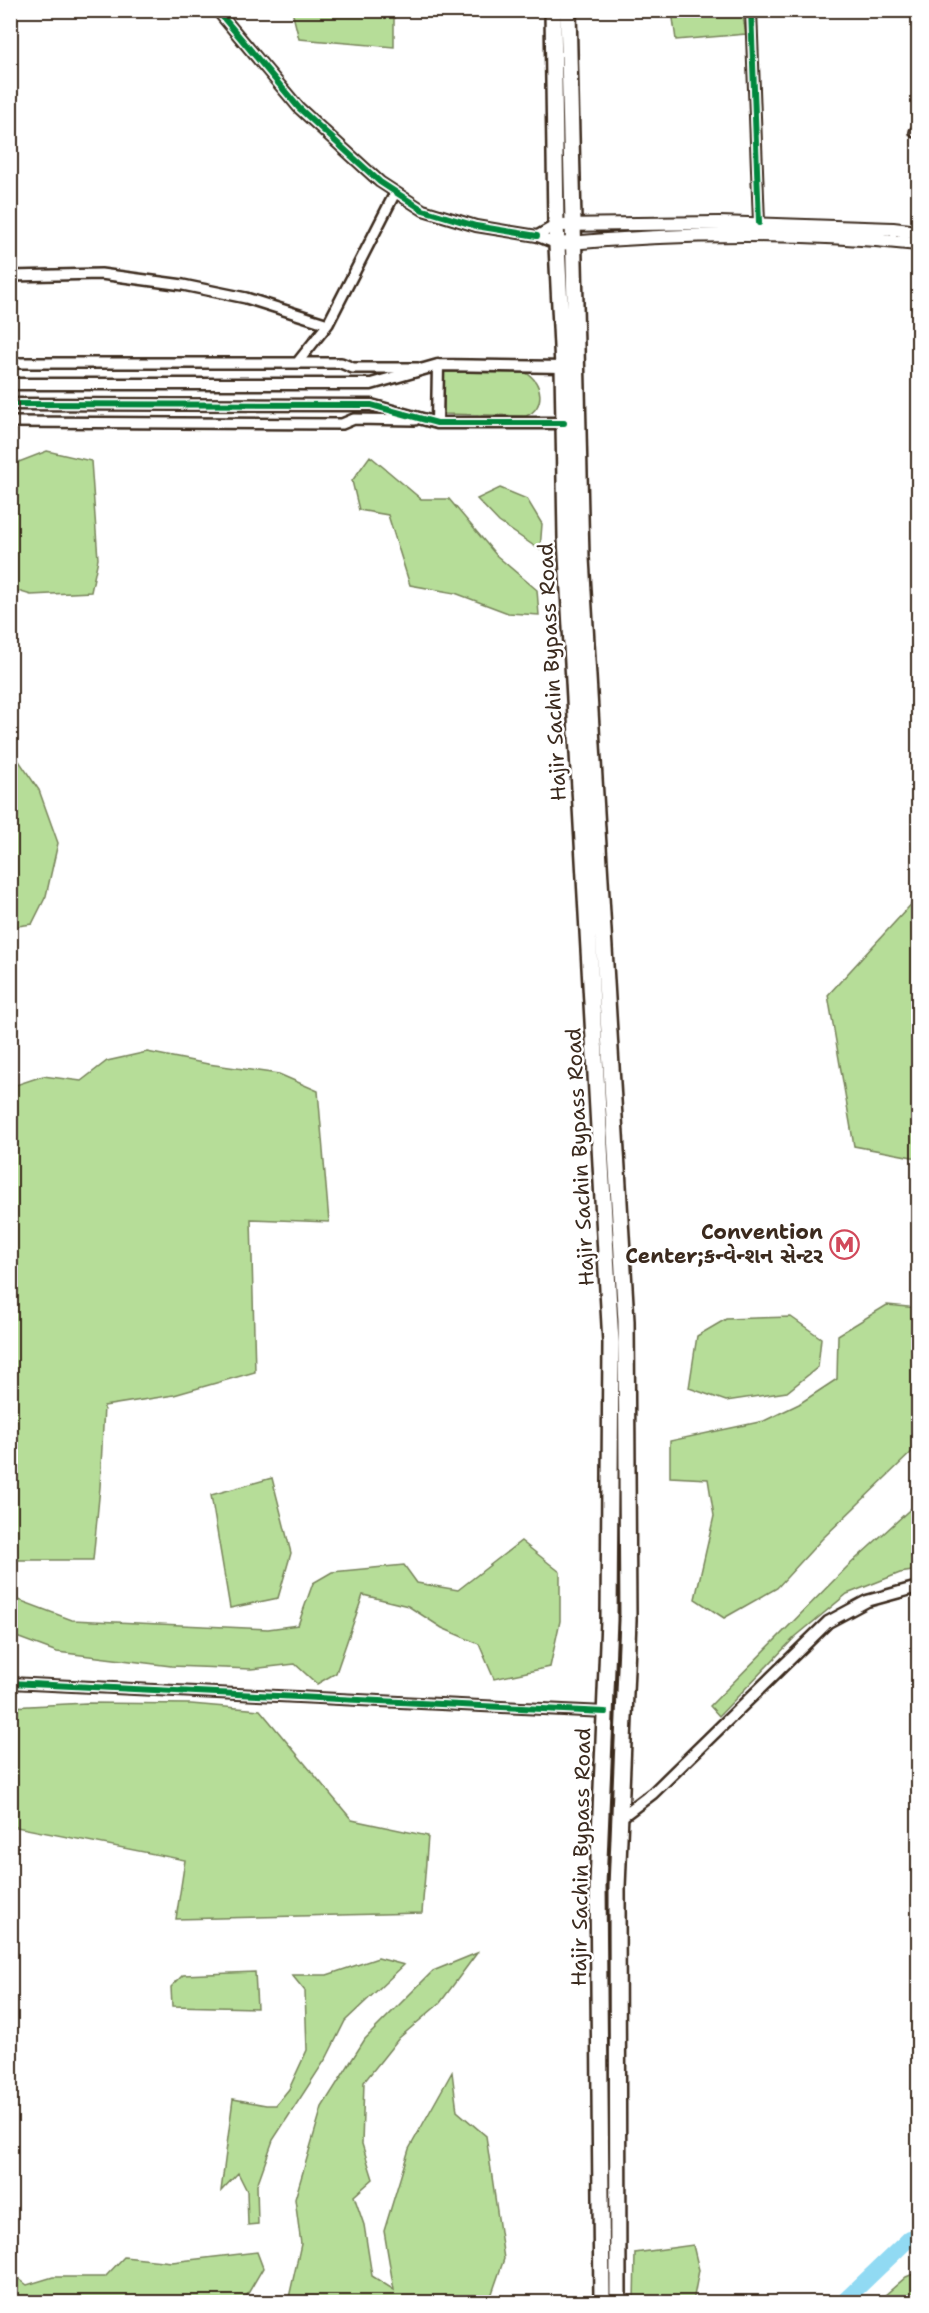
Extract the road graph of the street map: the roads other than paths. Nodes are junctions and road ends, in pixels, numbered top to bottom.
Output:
1 (217, 10) edge
2 (553, 10) edge
3 (568, 10) edge
4 (751, 10) edge
5 (395, 193) junction
6 (759, 223) junction
7 (556, 225) junction
8 (572, 225) junction
9 (918, 232) edge
10 (537, 236) junction
11 (565, 243) junction
12 (918, 244) edge
13 (10, 276) edge
14 (328, 324) junction
15 (10, 363) edge
16 (297, 363) junction
17 (433, 367) junction
18 (563, 367) junction
19 (10, 384) edge
20 (10, 404) edge
21 (432, 421) junction
22 (10, 422) edge
23 (564, 423) junction
24 (918, 1587) edge
25 (10, 1683) edge
26 (605, 1712) junction
27 (620, 1818) junction
28 (602, 2302) edge
29 (618, 2302) edge

1 - 5 street
2 - 7 highway, Hajir Sachin Bypass Road
3 - 8 highway
4 - 6 street
5 - 10 street
5 - 14 street
6 - 8 main road
6 - 9 main road
7 - 8 main road
7 - 10 street
7 - 11 highway, Hajir Sachin Bypass Road
8 - 11 highway
10 - 11 street
11 - 12 main road
11 - 18 highway, Hajir Sachin Bypass Road
11 - 27 highway
13 - 14 street
14 - 16 street
15 - 16 street
16 - 17 street
17 - 18 street
17 - 19 street
17 - 21 street
18 - 23 highway, Hajir Sachin Bypass Road
20 - 21 street
21 - 22 street
21 - 23 street
23 - 26 highway, Hajir Sachin Bypass Road
24 - 27 street
25 - 26 street
26 - 28 highway, Hajir Sachin Bypass Road
27 - 29 highway

